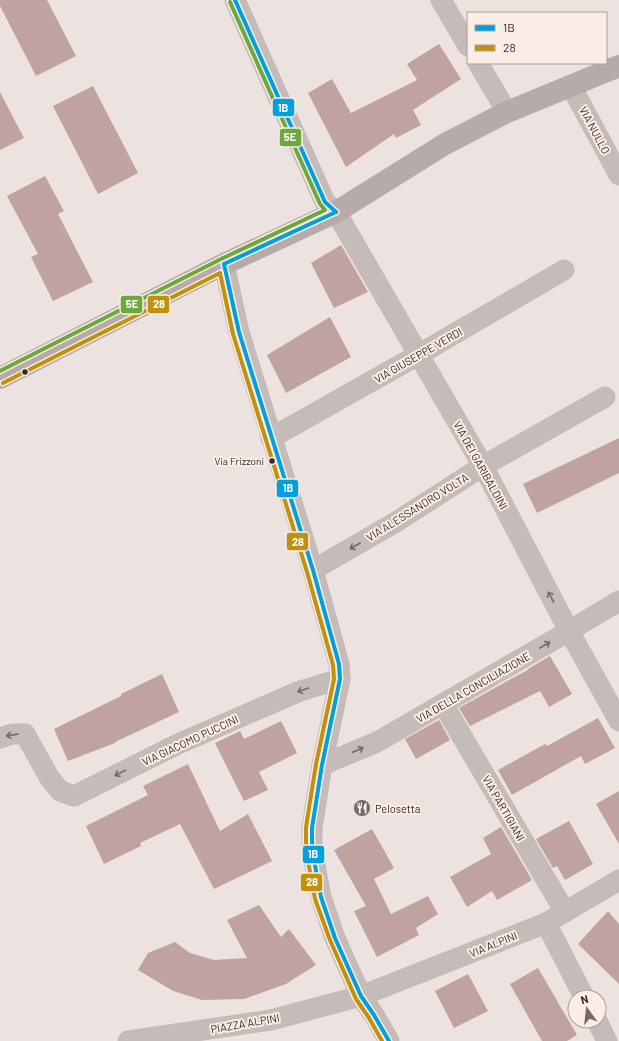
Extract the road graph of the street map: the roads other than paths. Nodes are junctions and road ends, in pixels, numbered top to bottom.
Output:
1 (235, 0) edge
2 (441, 0) edge
3 (467, 44) edge
4 (479, 64) edge
5 (619, 66) edge
6 (571, 86) junction
7 (507, 112) junction
8 (619, 175) edge
9 (336, 212) junction
10 (224, 264) junction
11 (564, 270) dead end
12 (418, 355) junction
13 (0, 378) edge
14 (605, 397) dead end
15 (271, 438) junction
16 (483, 466) junction
17 (313, 570) junction
18 (619, 601) edge
19 (569, 631) junction
20 (340, 679) junction
21 (443, 704) junction
22 (619, 721) edge
23 (0, 738) edge
24 (322, 765) junction
25 (619, 880) edge
26 (565, 912) junction
27 (546, 923) junction
28 (580, 989) edge
29 (361, 996) junction
30 (601, 1029) edge
31 (181, 1037) edge
32 (128, 1041) edge
33 (389, 1041) edge
34 (607, 1041) edge

1 - 9 street, VIA DEI GARIBALDINI
2 - 3 street
4 - 7 street
5 - 6 street
6 - 7 street
6 - 8 street, VIA NULLO
7 - 9 street
9 - 10 street
9 - 12 street, VIA DEI GARIBALDINI
10 - 13 street
10 - 15 street
11 - 12 street, VIA GIUSEPPE VERDI
12 - 15 street, VIA GIUSEPPE VERDI
12 - 16 street, VIA DEI GARIBALDINI
14 - 16 street, VIA ALESSANDRO VOLTA
15 - 17 street
16 -> 17 street, VIA ALESSANDRO VOLTA
19 -> 16 street, VIA DEI GARIBALDINI
17 - 20 street
18 - 19 street, VIA DELLA CONCILIAZIONE
21 -> 19 street, VIA DELLA CONCILIAZIONE
19 - 22 street, VIA DEI GARIBALDINI
20 -> 23 street, VIA GIACOMO PUCCINI
20 - 24 street
24 -> 21 street, VIA DELLA CONCILIAZIONE
21 - 26 street, VIA PARTIGIANI
24 - 29 street
25 - 26 street, VIA ALPINI
26 - 27 street, VIA ALPINI
27 - 28 street
27 - 29 street, VIA ALPINI
29 - 31 street, PIAZZA ALPINI
29 - 33 street
30 - 34 street
31 - 32 street, PIAZZA ALPINI

